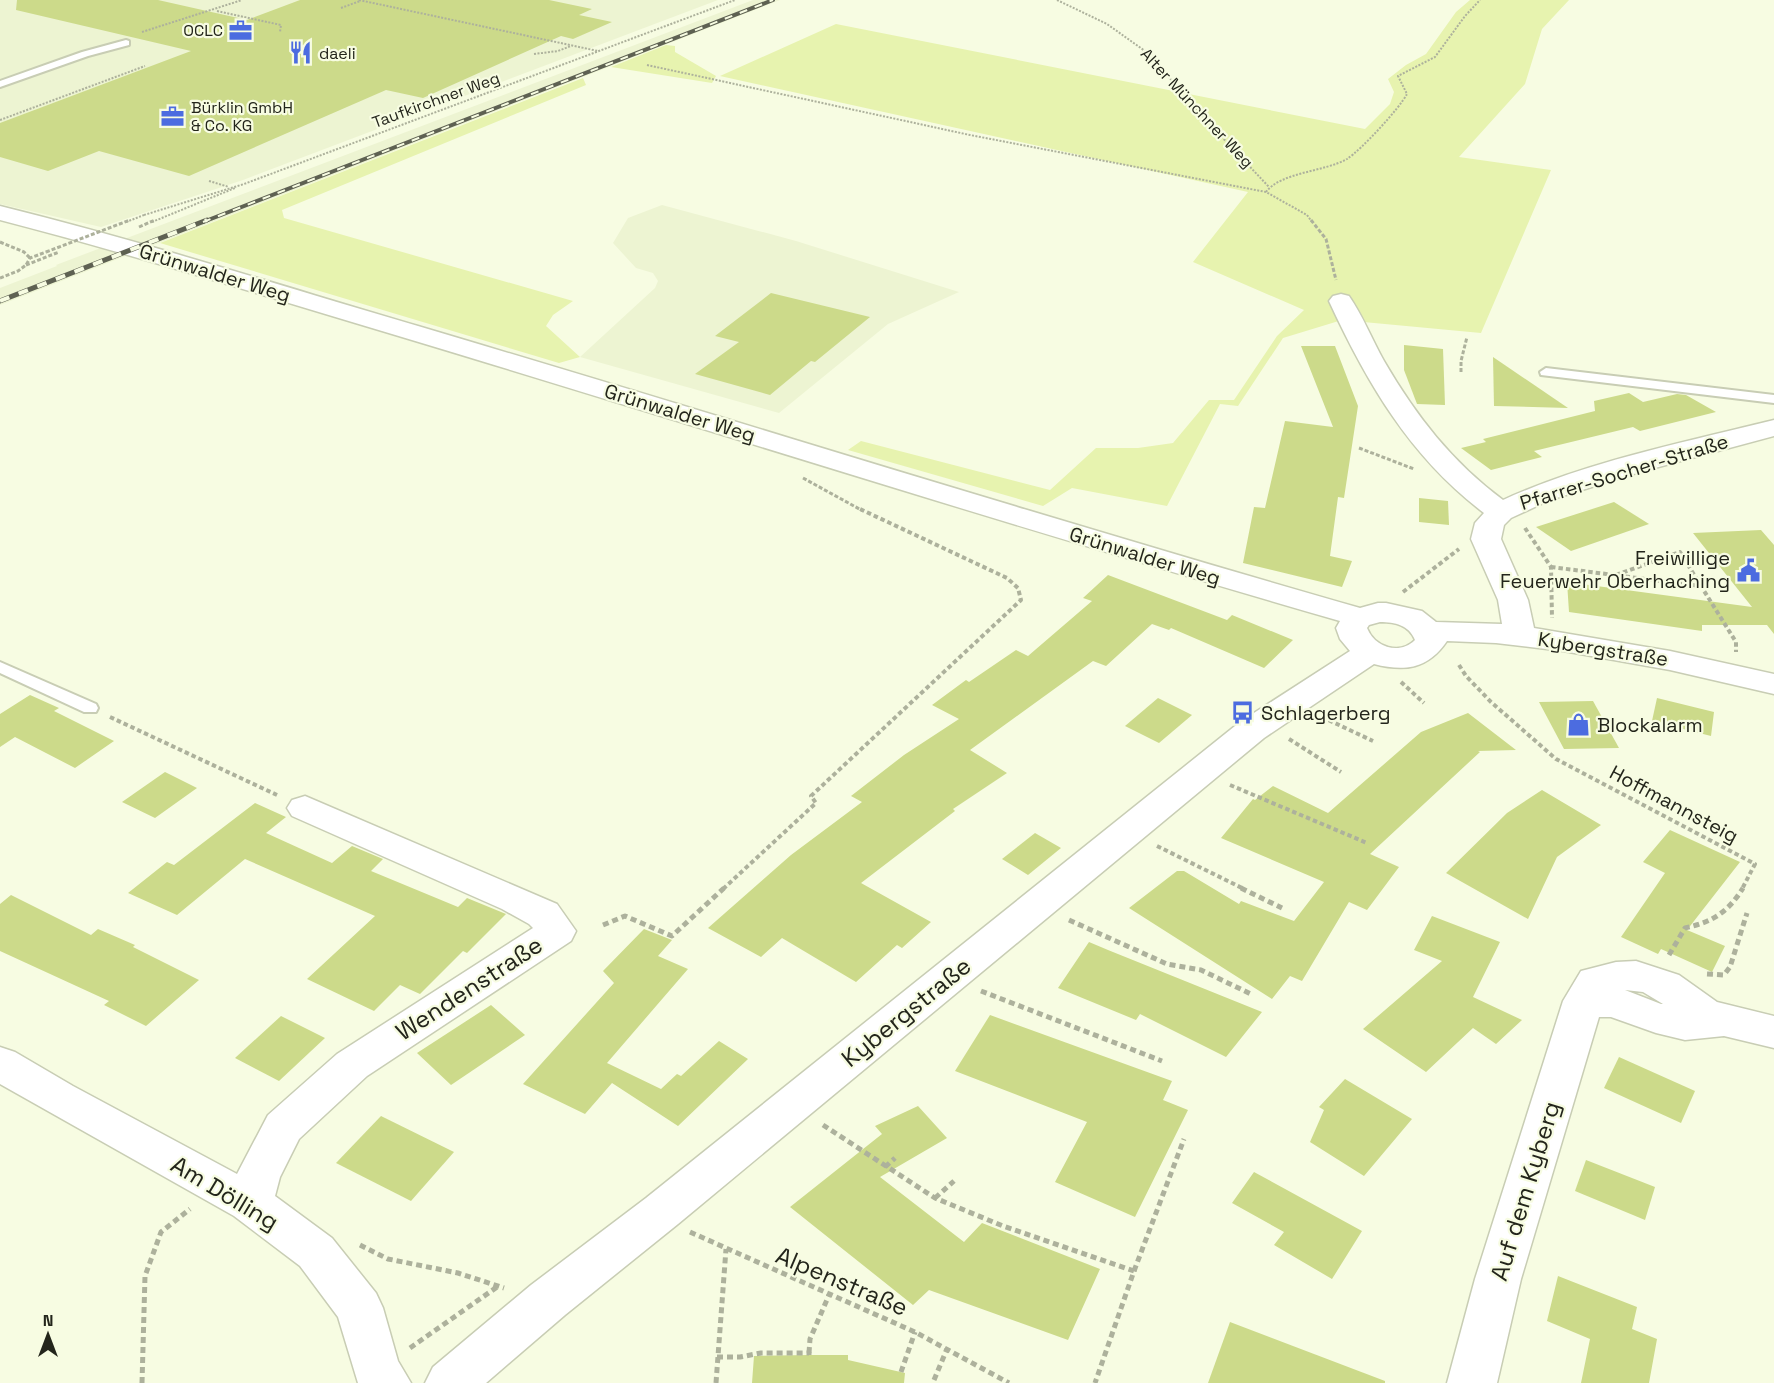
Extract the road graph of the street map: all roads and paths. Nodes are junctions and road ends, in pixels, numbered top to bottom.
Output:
1 (242, 0) edge
2 (361, 0) edge
3 (735, 0) edge
4 (1057, 0) edge
5 (1480, 0) edge
6 (340, 8) dead end
7 (217, 11) dead end
8 (437, 11) dead end
9 (427, 14) junction
10 (280, 32) dead end
11 (126, 43) dead end
12 (573, 46) junction
13 (599, 51) junction
14 (85, 54) junction
15 (534, 54) dead end
16 (647, 65) dead end
17 (145, 66) dead end
18 (0, 84) edge
19 (0, 120) edge
20 (209, 181) dead end
21 (244, 184) junction
22 (1269, 187) junction
23 (230, 188) junction
24 (1266, 192) junction
25 (0, 213) edge
26 (131, 229) dead end
27 (0, 242) edge
28 (30, 258) junction
29 (43, 260) dead end
30 (26, 265) junction
31 (0, 279) edge
32 (1341, 301) joint
33 (1467, 337) dead end
34 (1461, 372) dead end
35 (1546, 372) dead end
36 (1774, 399) edge
37 (1774, 428) edge
38 (797, 448) junction
39 (1359, 448) dead end
40 (1456, 472) junction
41 (1511, 517) junction
42 (1486, 539) junction
43 (1551, 567) junction
44 (1615, 575) junction
45 (1701, 586) junction
46 (1395, 598) dead end
47 (1359, 617) junction
48 (1429, 632) junction
49 (1520, 635) junction
50 (1552, 640) junction
51 (1370, 652) junction
52 (1459, 666) dead end
53 (0, 667) edge
54 (1737, 675) junction
55 (1401, 682) dead end
56 (1774, 684) edge
57 (1424, 704) dead end
58 (90, 708) joint
59 (1315, 714) dead end
60 (1373, 741) dead end
61 (1317, 758) dead end
62 (1341, 772) dead end
63 (1229, 784) dead end
64 (305, 808) joint
65 (1367, 843) dead end
66 (1156, 845) dead end
67 (1282, 908) dead end
68 (1747, 913) dead end
69 (1065, 919) dead end
70 (603, 925) dead end
71 (1709, 975) dead end
72 (1654, 979) junction
73 (975, 989) dead end
74 (1254, 995) dead end
75 (1583, 1001) junction
76 (1725, 1022) junction
77 (1774, 1032) edge
78 (1162, 1061) dead end
79 (0, 1063) edge
80 (815, 1119) dead end
81 (1184, 1139) dead end
82 (895, 1158) dead end
83 (885, 1167) junction
84 (954, 1181) dead end
85 (234, 1195) junction
86 (935, 1198) junction
87 (662, 1211) junction
88 (726, 1249) junction
89 (1134, 1271) junction
90 (498, 1286) dead end
91 (829, 1295) junction
92 (915, 1332) junction
93 (947, 1349) junction
94 (717, 1357) junction
95 (901, 1372) dead end
96 (381, 1377) edge
97 (934, 1380) dead end
98 (142, 1383) edge
99 (450, 1383) edge
100 (716, 1383) edge
101 (1009, 1383) edge
102 (1095, 1383) edge
103 (1472, 1383) edge

1 - 14 path
2 - 6 path
2 - 9 path
3 - 13 path, Taufkirchner Weg
4 - 22 path, Alter Münchner Weg
5 - 22 path
7 - 10 path
8 - 9 path
9 - 12 path
11 - 14 lane
12 - 13 path
12 - 15 path
13 - 21 path, Taufkirchner Weg
14 - 18 lane
16 - 24 path
17 - 19 path
20 - 23 path
21 - 23 path, Taufkirchner Weg
21 - 26 path
22 - 24 path
23 - 28 path, Taufkirchner Weg, bridge
24 - 32 path
25 - 38 street, Grünwalder Weg
27 - 28 path
28 - 30 path
29 - 30 path
30 - 31 path
32 - 40 street
33 - 34 path
35 - 36 lane
37 - 41 street, Pfarrer-Socher-Straße
38 - 47 street, Grünwalder Weg
38 - 70 path
39 - 40 path
40 - 41 street
41 - 42 street, Pfarrer-Socher-Straße
41 - 43 path
42 - 46 path
42 - 49 street
43 - 44 path
43 - 50 path
44 - 45 path
44 - 45 path
45 - 54 path
47 - 48 street
47 - 51 street
48 - 49 street, Kybergstraße
48 - 51 street
49 - 50 street, Kybergstraße
50 - 54 street, Kybergstraße
51 - 87 street, Kybergstraße
52 - 72 path, Hoffmannsteig
53 - 58 lane
54 - 56 street, Kybergstraße
55 - 57 path
58 - 64 path
59 - 60 path
61 - 62 path
63 - 65 path
64 - 85 street, Wendenstraße
66 - 67 path
68 - 71 path
69 - 74 path
72 - 75 street, Auf dem Kyberg
72 - 76 street, Auf dem Kyberg
73 - 78 path
75 - 76 street, Auf dem Kyberg
75 - 103 street, Auf dem Kyberg
76 - 77 street, Auf dem Kyberg
79 - 85 street, Am Dölling
80 - 83 path
81 - 89 path
82 - 83 path
83 - 86 path
84 - 86 path
85 - 96 street, Am Dölling
85 - 98 path
86 - 89 path
87 - 88 path, Alpenstraße
87 - 99 street, Kybergstraße
88 - 91 path, Alpenstraße
88 - 94 path
89 - 102 path
90 - 96 path
91 - 92 path, Alpenstraße
91 - 94 path
92 - 93 path, Alpenstraße
92 - 95 path
93 - 97 path
93 - 101 path, Alpenstraße
94 - 100 path

